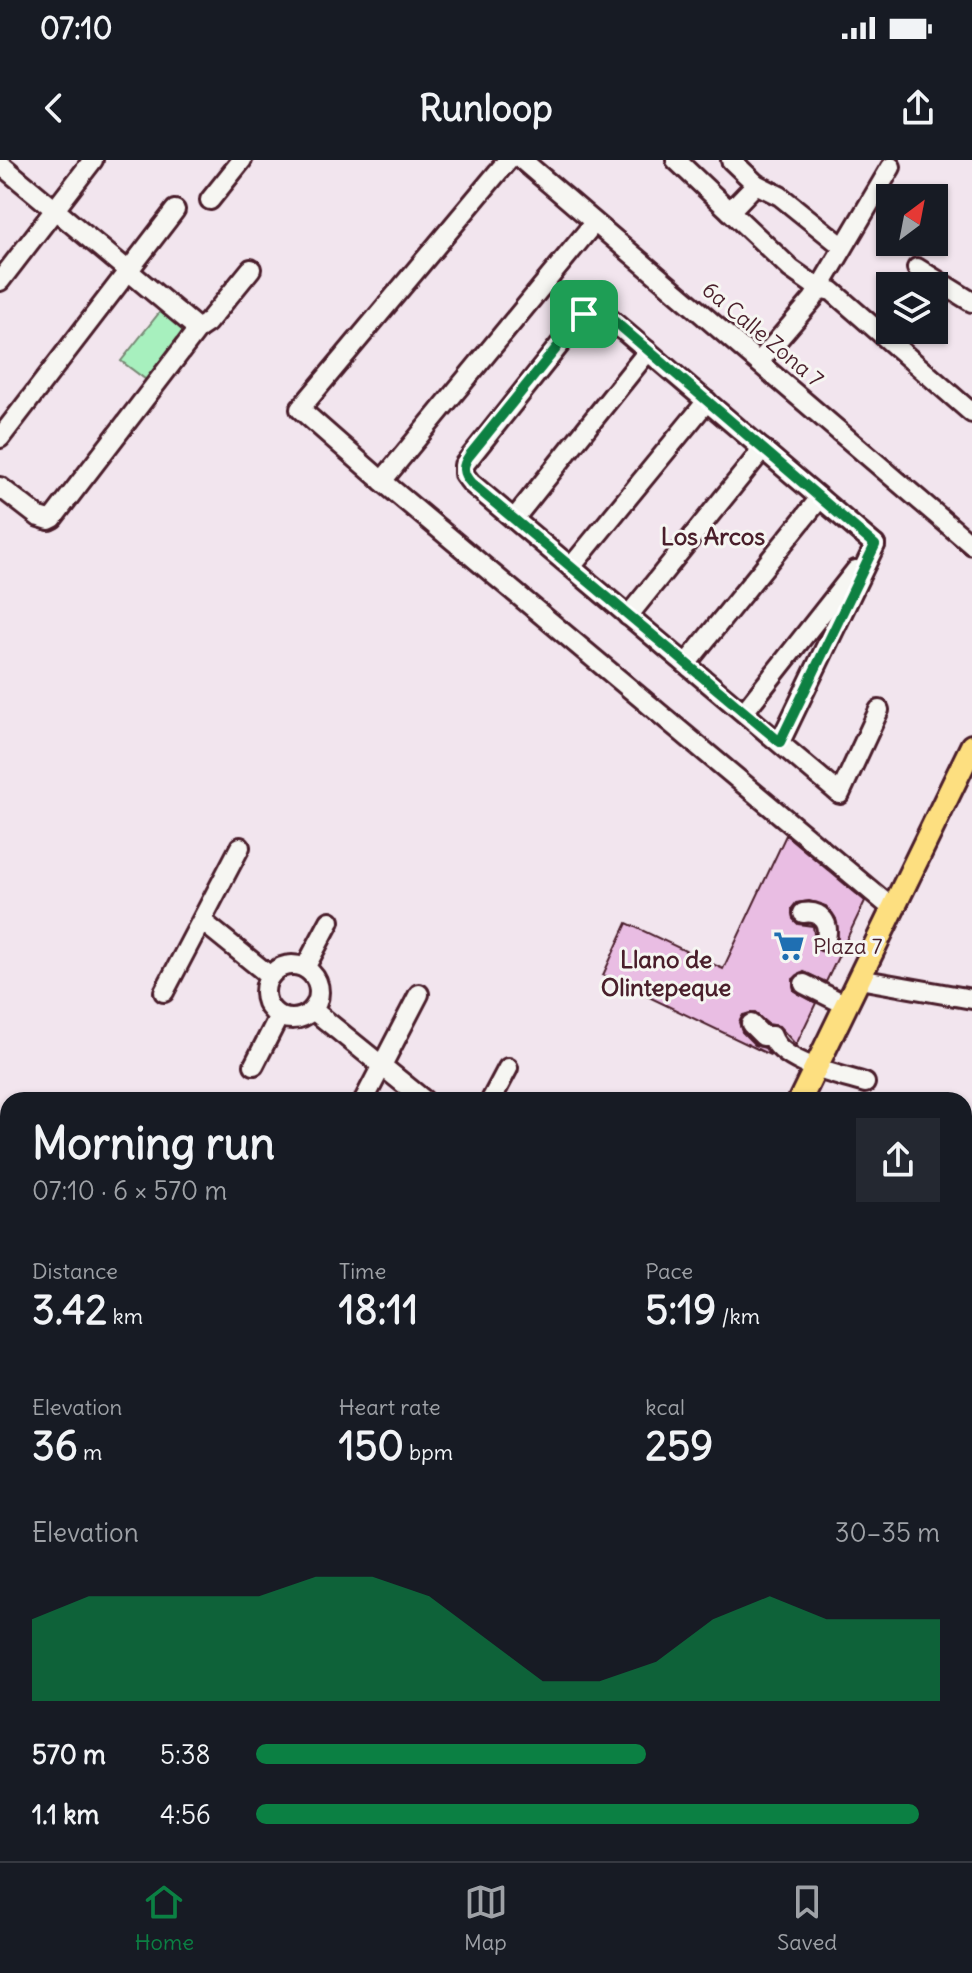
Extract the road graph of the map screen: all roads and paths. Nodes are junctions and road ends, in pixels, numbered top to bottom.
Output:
1 (93, 160) edge
2 (242, 160) edge
3 (508, 160) edge
4 (522, 160) edge
5 (676, 160) edge
6 (731, 160) edge
7 (0, 164) edge
8 (893, 168) edge
9 (756, 184) junction
10 (210, 200) dead end
11 (55, 210) junction
12 (175, 210) dead end
13 (730, 211) junction
14 (594, 223) junction
15 (842, 246) junction
16 (917, 268) dead end
17 (251, 269) dead end
18 (128, 271) junction
19 (0, 281) edge
20 (818, 288) junction
21 (972, 302) edge
22 (198, 329) junction
23 (648, 351) junction
24 (759, 362) junction
25 (707, 401) junction
26 (972, 413) edge
27 (0, 438) edge
28 (763, 449) junction
29 (382, 481) junction
30 (3, 497) edge
31 (820, 498) junction
32 (514, 519) junction
33 (875, 545) junction
34 (972, 545) edge
35 (571, 567) junction
36 (628, 616) junction
37 (686, 664) junction
38 (879, 710) dead end
39 (744, 712) junction
40 (780, 742) junction
41 (972, 746) edge
42 (240, 847) dead end
43 (893, 909) junction
44 (803, 913) dead end
45 (202, 921) junction
46 (330, 921) dead end
47 (825, 941) dead end
48 (305, 968) junction
49 (270, 976) junction
50 (859, 979) junction
51 (804, 984) dead end
52 (164, 992) dead end
53 (419, 994) dead end
54 (972, 999) edge
55 (846, 1005) junction
56 (313, 1010) junction
57 (279, 1016) junction
58 (751, 1024) dead end
59 (254, 1065) dead end
60 (382, 1066) junction
61 (815, 1067) junction
62 (508, 1068) dead end
63 (865, 1083) dead end
64 (368, 1092) edge
65 (414, 1092) edge
66 (495, 1092) edge
67 (804, 1092) edge

1 - 11 street
2 - 10 street
3 - 29 street
4 - 14 street, 6a Calle Zona 7
5 - 13 street
6 - 9 street
7 - 11 street
8 - 15 street
9 - 13 street
9 - 15 street
11 - 18 street
11 - 19 street
12 - 18 street
13 - 20 street
14 - 24 street, 6a Calle Zona 7
14 - 29 street
15 - 20 street
16 - 21 street
17 - 22 street
18 - 22 street
18 - 27 street
20 - 24 street
20 - 26 street
22 - 30 street
23 - 25 street
23 - 32 street
23 - 32 street
24 - 34 street, 6a Calle Zona 7
25 - 28 street
25 - 35 street
28 - 31 street
28 - 36 street
29 - 43 street
31 - 33 street
31 - 37 street
32 - 35 street
33 - 39 street
33 - 40 street
35 - 36 street
36 - 37 street
37 - 39 street
38 - 40 street
39 - 40 street
41 - 43 main road
42 - 45 street
43 - 50 main road
44 - 47 street
45 - 49 street
45 - 52 street
46 - 48 street
48 - 49 street
48 - 56 street
49 - 57 street
50 - 54 street
50 - 55 main road
51 - 55 street
53 - 60 street
55 - 61 main road
56 - 57 street
56 - 60 street
57 - 59 street
58 - 61 street
60 - 64 street
60 - 65 street
61 - 63 street
61 - 67 main road
62 - 66 street

